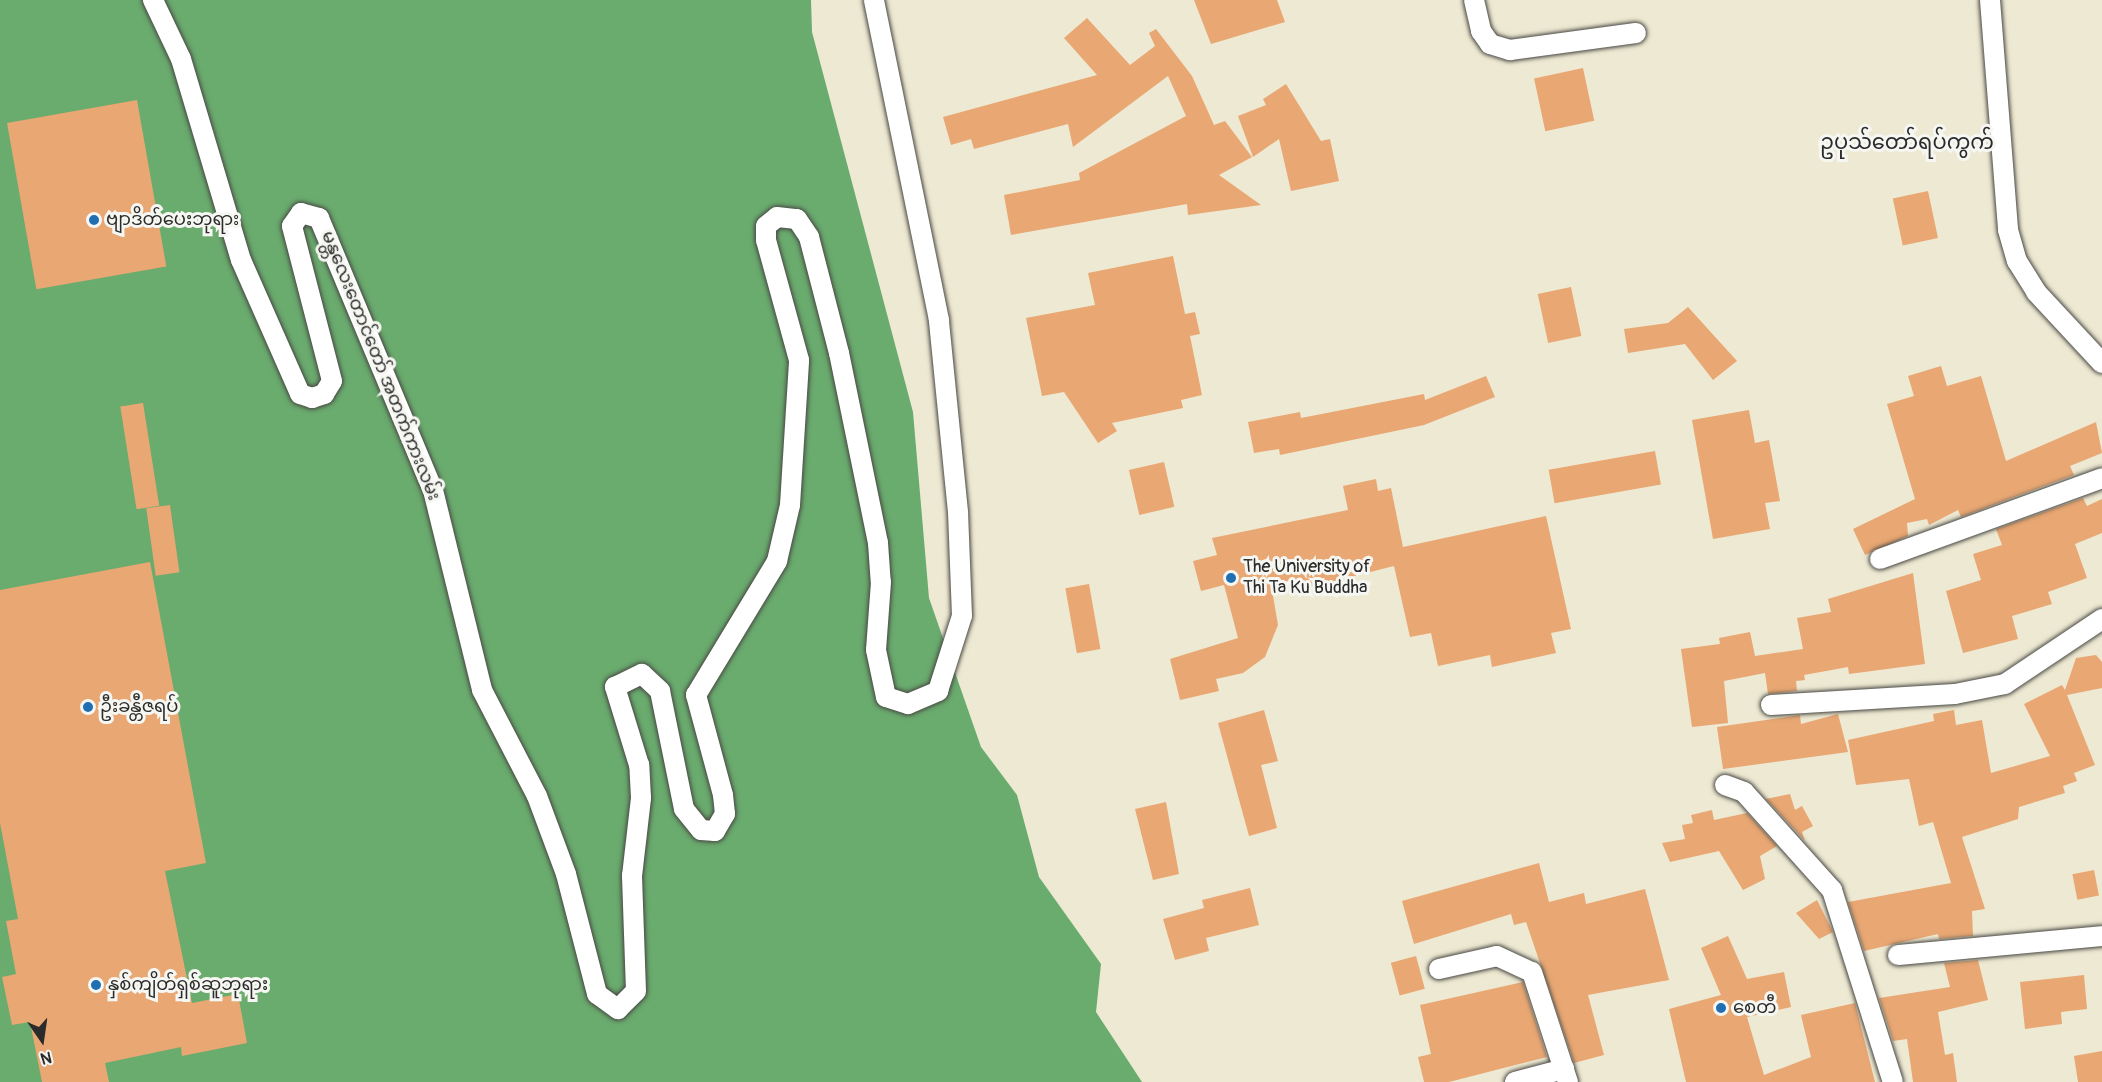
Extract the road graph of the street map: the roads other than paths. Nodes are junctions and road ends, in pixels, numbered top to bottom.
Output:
1 (153, 0) edge
2 (874, 0) edge
3 (1474, 0) edge
4 (1990, 0) edge
5 (1636, 33) dead end
6 (2102, 363) edge
7 (2102, 478) edge
8 (1880, 559) dead end
9 (2102, 619) edge
10 (1771, 705) dead end
11 (1725, 784) dead end
12 (2102, 936) edge
13 (1898, 955) dead end
14 (1439, 969) dead end
15 (1566, 1075) edge
16 (1515, 1082) edge
17 (1893, 1082) edge

1 - 2 street, မန္တလေးတောင်တော် အတက်ကားလမ်း
3 - 5 street
4 - 6 street
7 - 8 street
9 - 10 street
11 - 17 street
12 - 13 street
14 - 15 street
15 - 16 street

